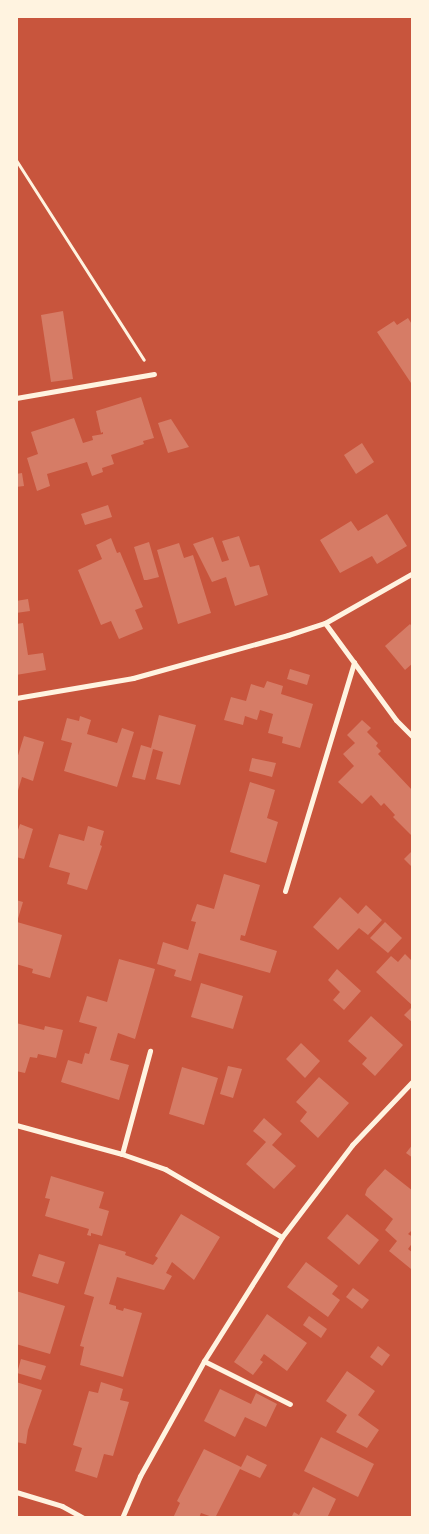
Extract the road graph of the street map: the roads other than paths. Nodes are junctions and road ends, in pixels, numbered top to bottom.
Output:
1 (154, 374) road end
2 (16, 398) edge
3 (413, 573) edge
4 (326, 623) junction
5 (354, 662) junction
6 (16, 698) edge
7 (413, 737) edge
8 (285, 891) dead end
9 (150, 1052) dead end
10 (413, 1081) edge
11 (16, 1125) edge
12 (122, 1154) junction
13 (282, 1237) junction
14 (204, 1361) junction
15 (290, 1404) dead end
16 (16, 1492) edge
17 (84, 1518) edge
18 (122, 1518) edge

1 - 2 street
3 - 4 street
4 - 5 street
4 - 6 street
5 - 7 street
5 - 8 street
9 - 12 street
10 - 13 street
11 - 12 street
12 - 13 street
13 - 14 street
14 - 15 street
14 - 18 street
16 - 17 street

